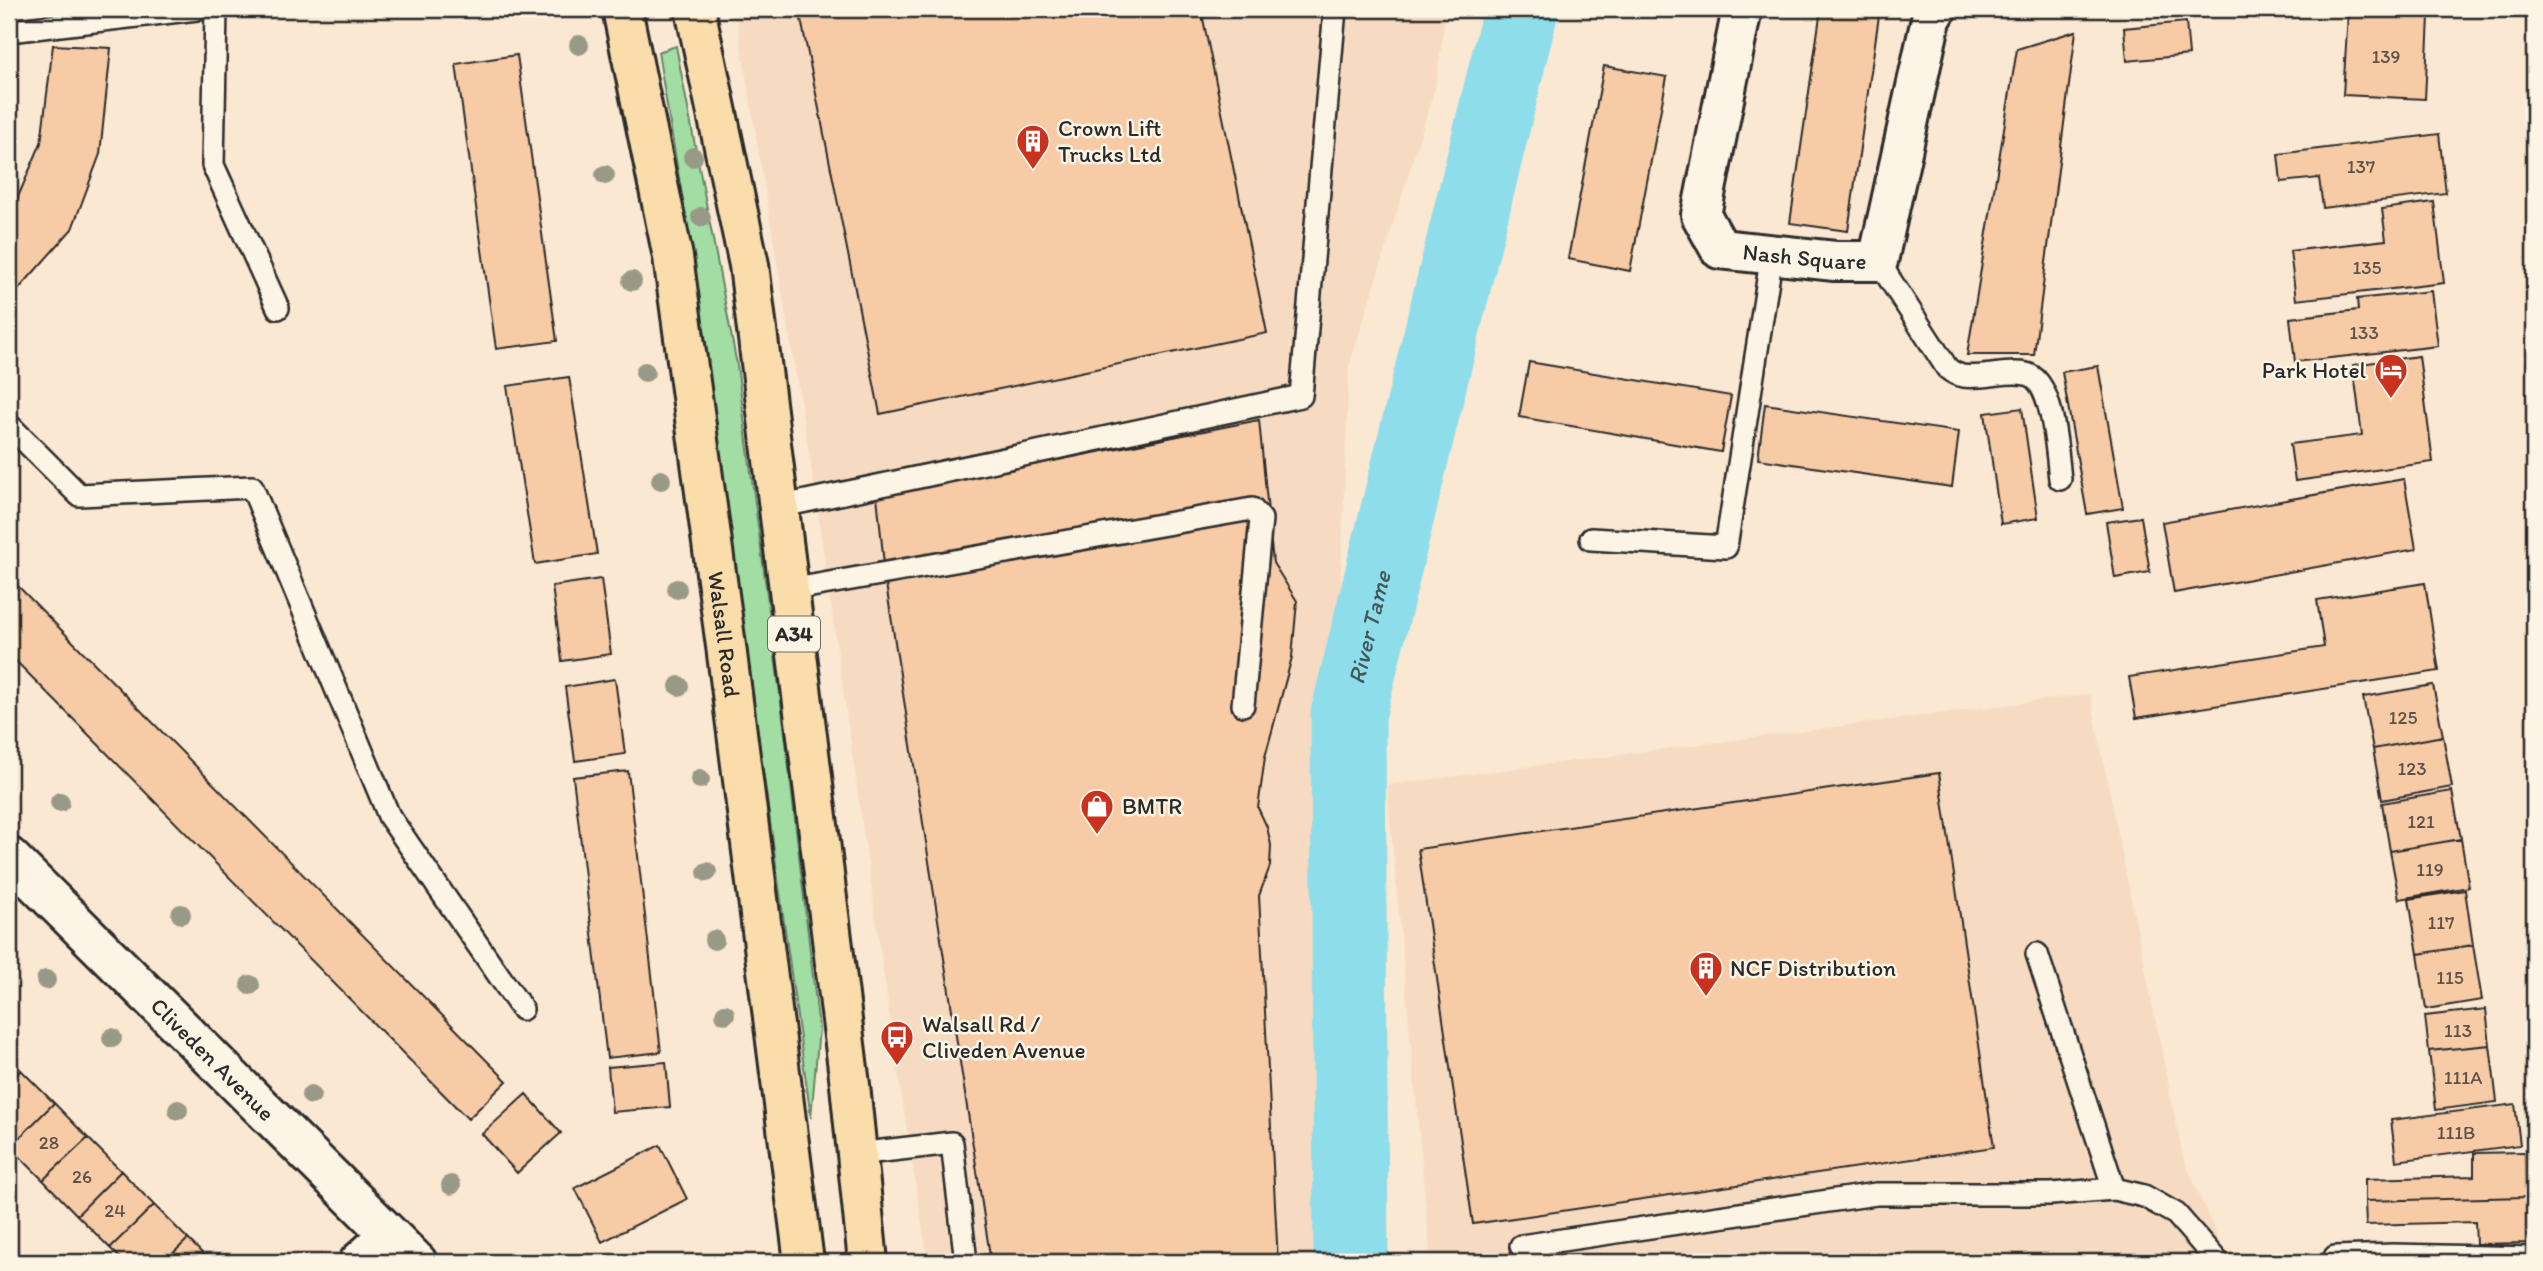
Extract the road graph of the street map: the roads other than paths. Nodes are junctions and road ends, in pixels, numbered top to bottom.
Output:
1 (197, 9) edge
2 (216, 9) edge
3 (622, 9) edge
4 (695, 9) edge
5 (1335, 9) edge
6 (1742, 9) edge
7 (1937, 9) edge
8 (9, 31) edge
9 (1772, 254) junction
10 (1878, 261) junction
11 (278, 308) dead end
12 (9, 425) edge
13 (2060, 479) dead end
14 (778, 507) junction
15 (1591, 539) dead end
16 (789, 590) junction
17 (1243, 705) dead end
18 (9, 857) edge
19 (2037, 954) dead end
20 (522, 1009) dead end
21 (850, 1085) junction
22 (857, 1154) junction
23 (2114, 1189) junction
24 (389, 1235) junction
25 (1521, 1246) dead end
26 (2534, 1258) edge
27 (359, 1262) edge
28 (417, 1262) edge
29 (804, 1262) edge
30 (855, 1262) edge
31 (868, 1262) edge
32 (966, 1262) edge
33 (2218, 1262) edge
34 (2333, 1262) edge

1 - 8 lane
2 - 11 lane
3 - 29 highway, Walsall Road
4 - 14 highway, A34
5 - 14 lane
6 - 9 street, Nash Square
7 - 10 street, Nash Square
9 - 10 street, Nash Square
9 - 15 lane
10 - 13 lane
12 - 20 lane
14 - 16 highway, A34
16 - 17 lane
16 - 21 highway, A34
18 - 24 street, Cliveden Avenue
19 - 23 lane
21 - 22 highway, A34
21 - 30 street
22 - 31 highway, A34
22 - 32 lane
23 - 25 lane
23 - 33 lane
24 - 27 street
24 - 28 street, Cliveden Avenue
26 - 34 lane

